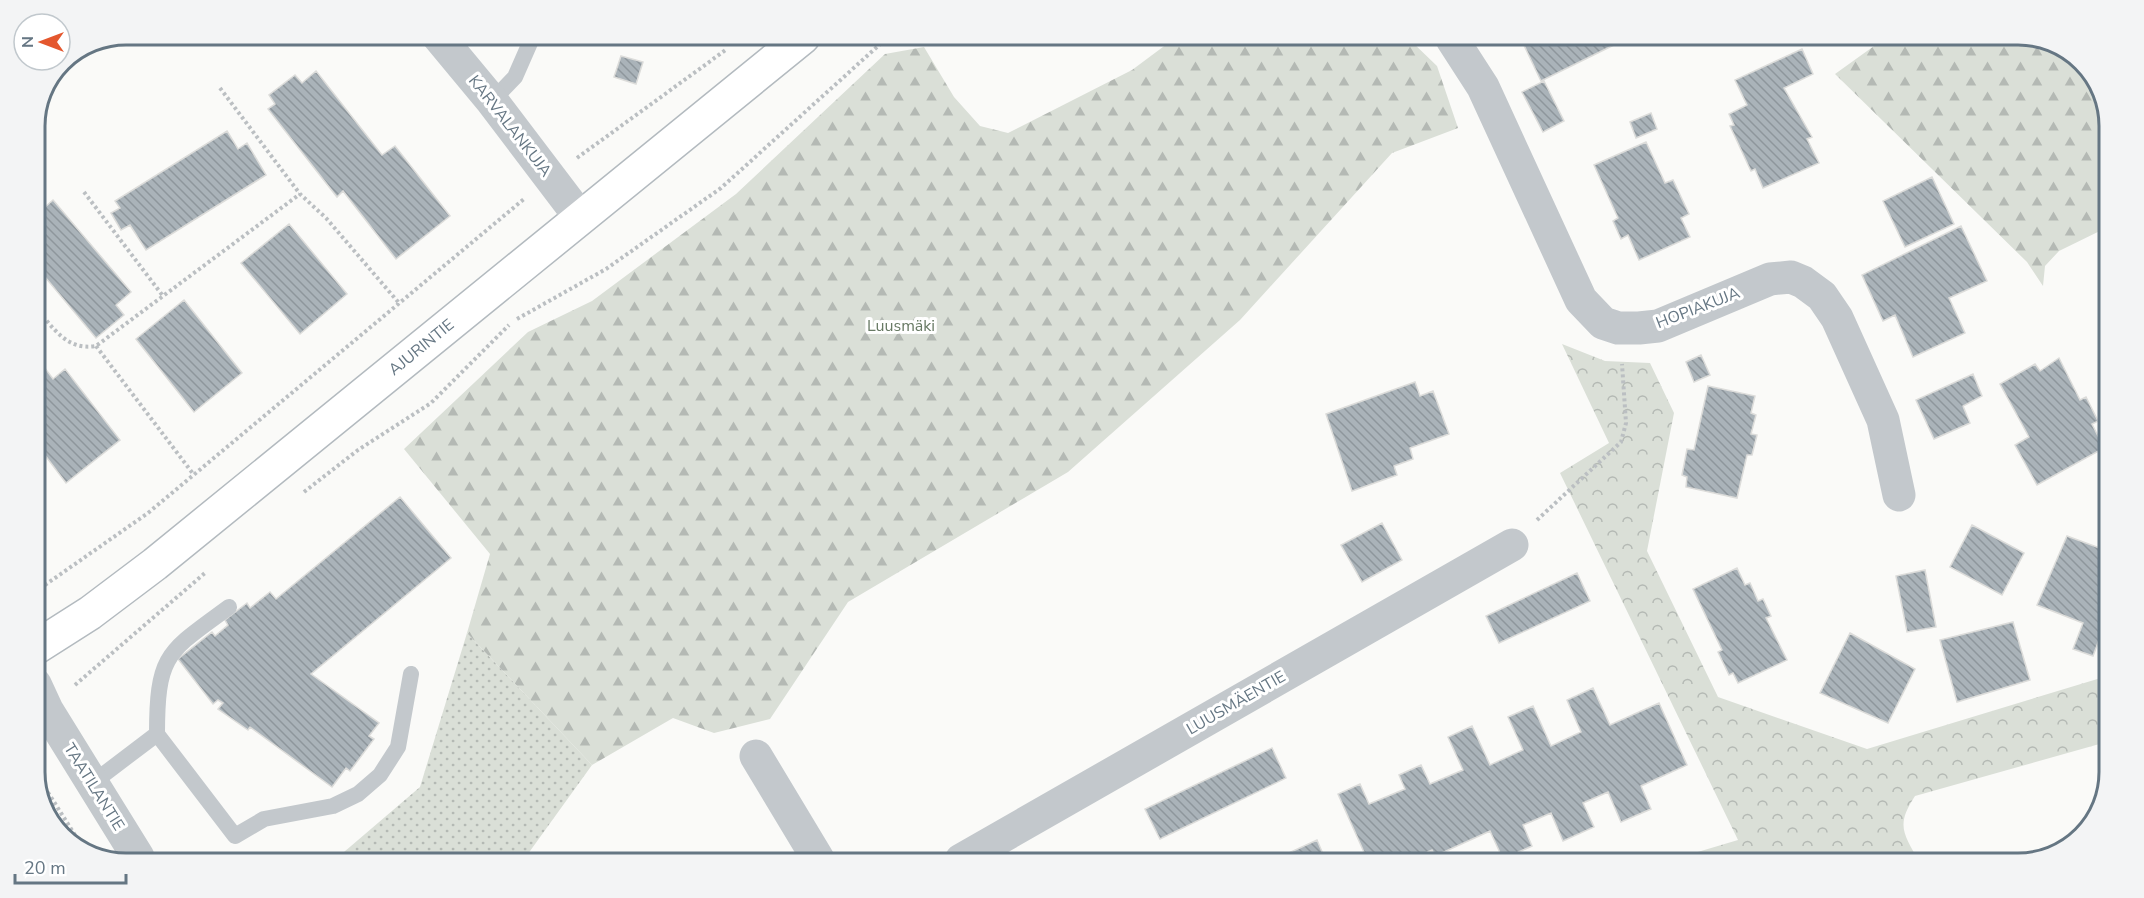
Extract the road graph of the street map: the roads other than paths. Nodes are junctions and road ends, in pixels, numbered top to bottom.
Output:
1 (445, 45) edge
2 (529, 45) edge
3 (793, 45) edge
4 (1456, 45) edge
5 (492, 102) junction
6 (580, 217) junction
7 (1899, 495) dead end
8 (1512, 545) road end
9 (230, 607) dead end
10 (45, 642) edge
11 (411, 674) dead end
12 (45, 704) edge
13 (157, 734) junction
14 (756, 756) dead end
15 (92, 784) junction
16 (135, 853) edge
17 (814, 853) edge
18 (973, 853) edge

1 - 5 street, KARVALANKUJA
2 - 5 lane
3 - 6 street, AJURINTIE
4 - 7 street, HOPIAKUJA
5 - 6 street, KARVALANKUJA
6 - 10 street, AJURINTIE
8 - 18 street, LUUSMÄENTIE
9 - 13 lane
11 - 13 lane
12 - 15 street, TAATILANTIE
13 - 15 lane
14 - 17 street
15 - 16 street, TAATILANTIE

